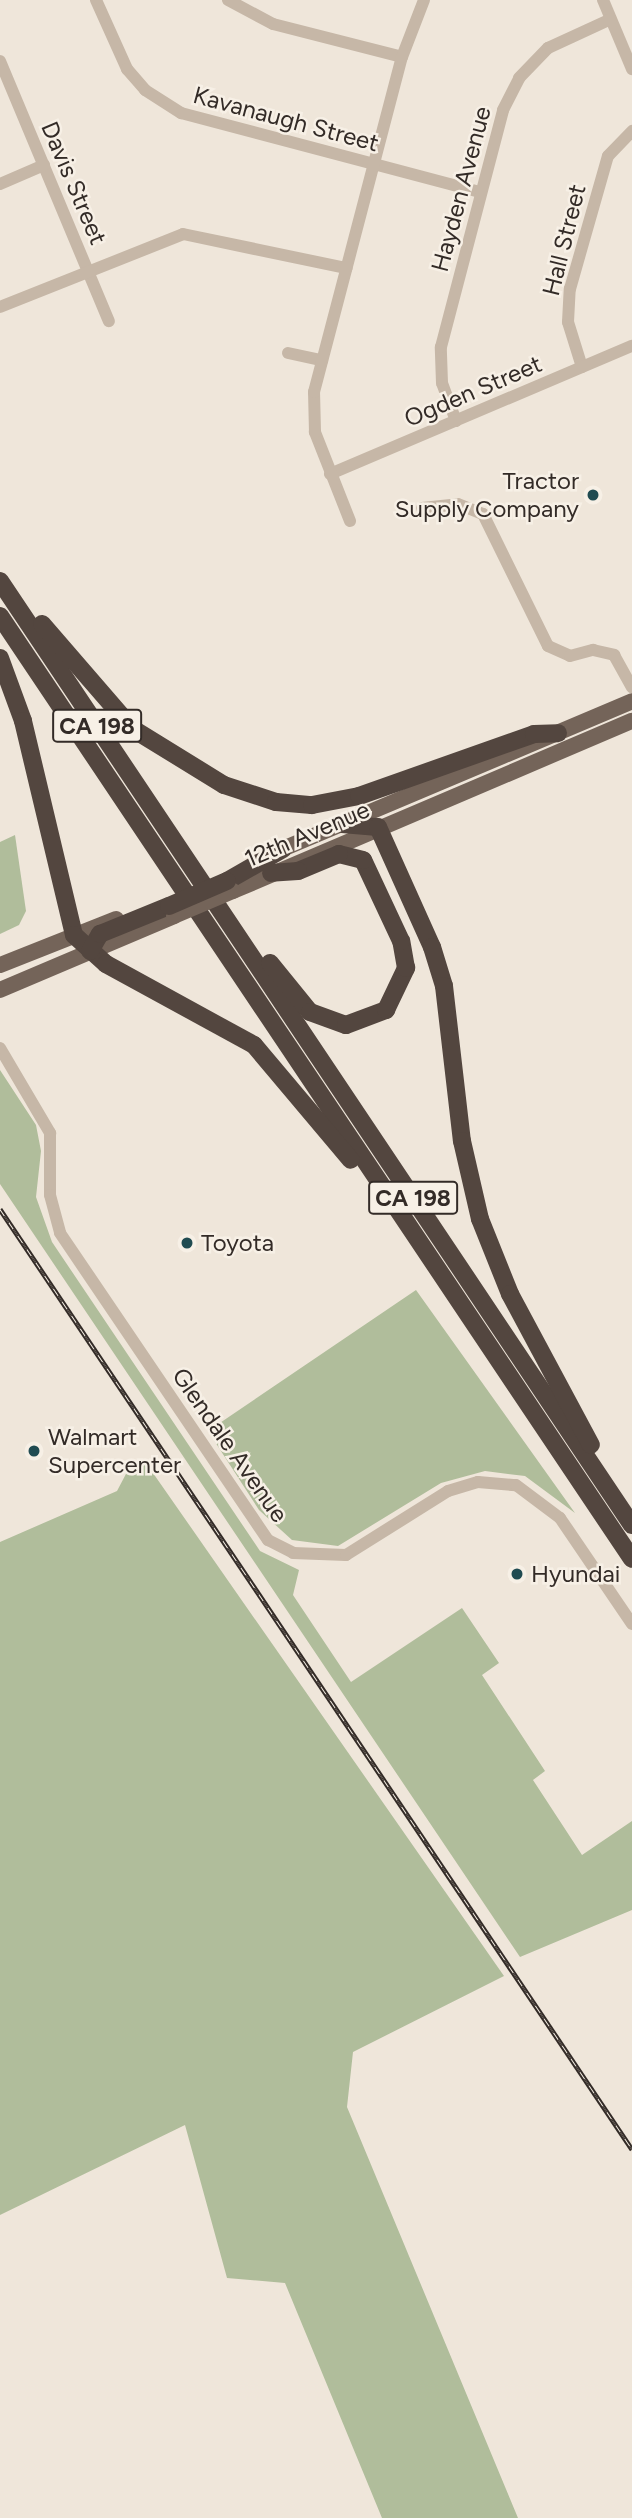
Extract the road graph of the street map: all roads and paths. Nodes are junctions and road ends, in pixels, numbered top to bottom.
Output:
1 (96, 0) edge
2 (228, 0) edge
3 (424, 0) edge
4 (603, 0) edge
5 (611, 19) junction
6 (402, 57) junction
7 (0, 61) edge
8 (632, 69) edge
9 (632, 131) edge
10 (376, 164) junction
11 (44, 165) junction
12 (0, 184) edge
13 (481, 192) junction
14 (346, 268) junction
15 (88, 270) junction
16 (0, 307) edge
17 (109, 321) dead end
18 (632, 346) edge
19 (288, 353) dead end
20 (322, 360) junction
21 (582, 368) junction
22 (456, 421) junction
23 (330, 474) junction
24 (422, 508) dead end
25 (350, 521) dead end
26 (0, 567) edge
27 (0, 581) edge
28 (0, 616) edge
29 (0, 658) edge
30 (632, 687) edge
31 (632, 701) edge
32 (632, 721) edge
33 (558, 733) junction
34 (342, 824) junction
35 (378, 827) junction
36 (283, 849) joint
37 (194, 872) junction
38 (271, 873) junction
39 (228, 882) junction
40 (169, 907) junction
41 (74, 934) junction
42 (90, 951) junction
43 (0, 965) edge
44 (0, 990) edge
45 (0, 1048) edge
46 (481, 1335) junction
47 (632, 1524) edge
48 (632, 1559) edge
49 (632, 1625) edge

1 - 10 street, Kavanaugh Street
2 - 6 street
3 - 6 street
4 - 5 street
5 - 8 street
5 - 13 street, Hayden Avenue
6 - 10 street
7 - 11 street, Davis Street
9 - 21 street, Hall Street
10 - 13 street, Kavanaugh Street
10 - 14 street
11 - 12 street
11 - 15 street, Davis Street
13 - 22 street, Hayden Avenue
14 - 15 street
14 - 20 street
15 - 16 street
15 - 17 street, Davis Street
18 - 21 street, Ogden Street
19 - 20 street
20 - 23 street
21 - 22 street, Ogden Street
22 - 23 street, Ogden Street
23 - 25 street
24 - 30 street
26 - 33 highway
27 - 37 highway, CA 198
28 - 46 highway, CA 198
29 - 41 highway
31 - 33 main road, 12th Avenue
32 - 35 main road, 12th Avenue
33 - 34 main road, 12th Avenue
34 - 35 highway
34 - 36 main road, 12th Avenue
35 - 38 main road, 12th Avenue
35 - 47 highway
36 - 39 highway
37 - 38 highway
37 - 47 highway, CA 198
38 - 39 main road, 12th Avenue
39 - 40 highway, bridge
40 - 41 main road
40 - 42 highway
41 - 42 highway
41 - 43 main road
42 - 44 main road
42 - 46 highway
45 - 49 street, Glendale Avenue
46 - 48 highway, CA 198

